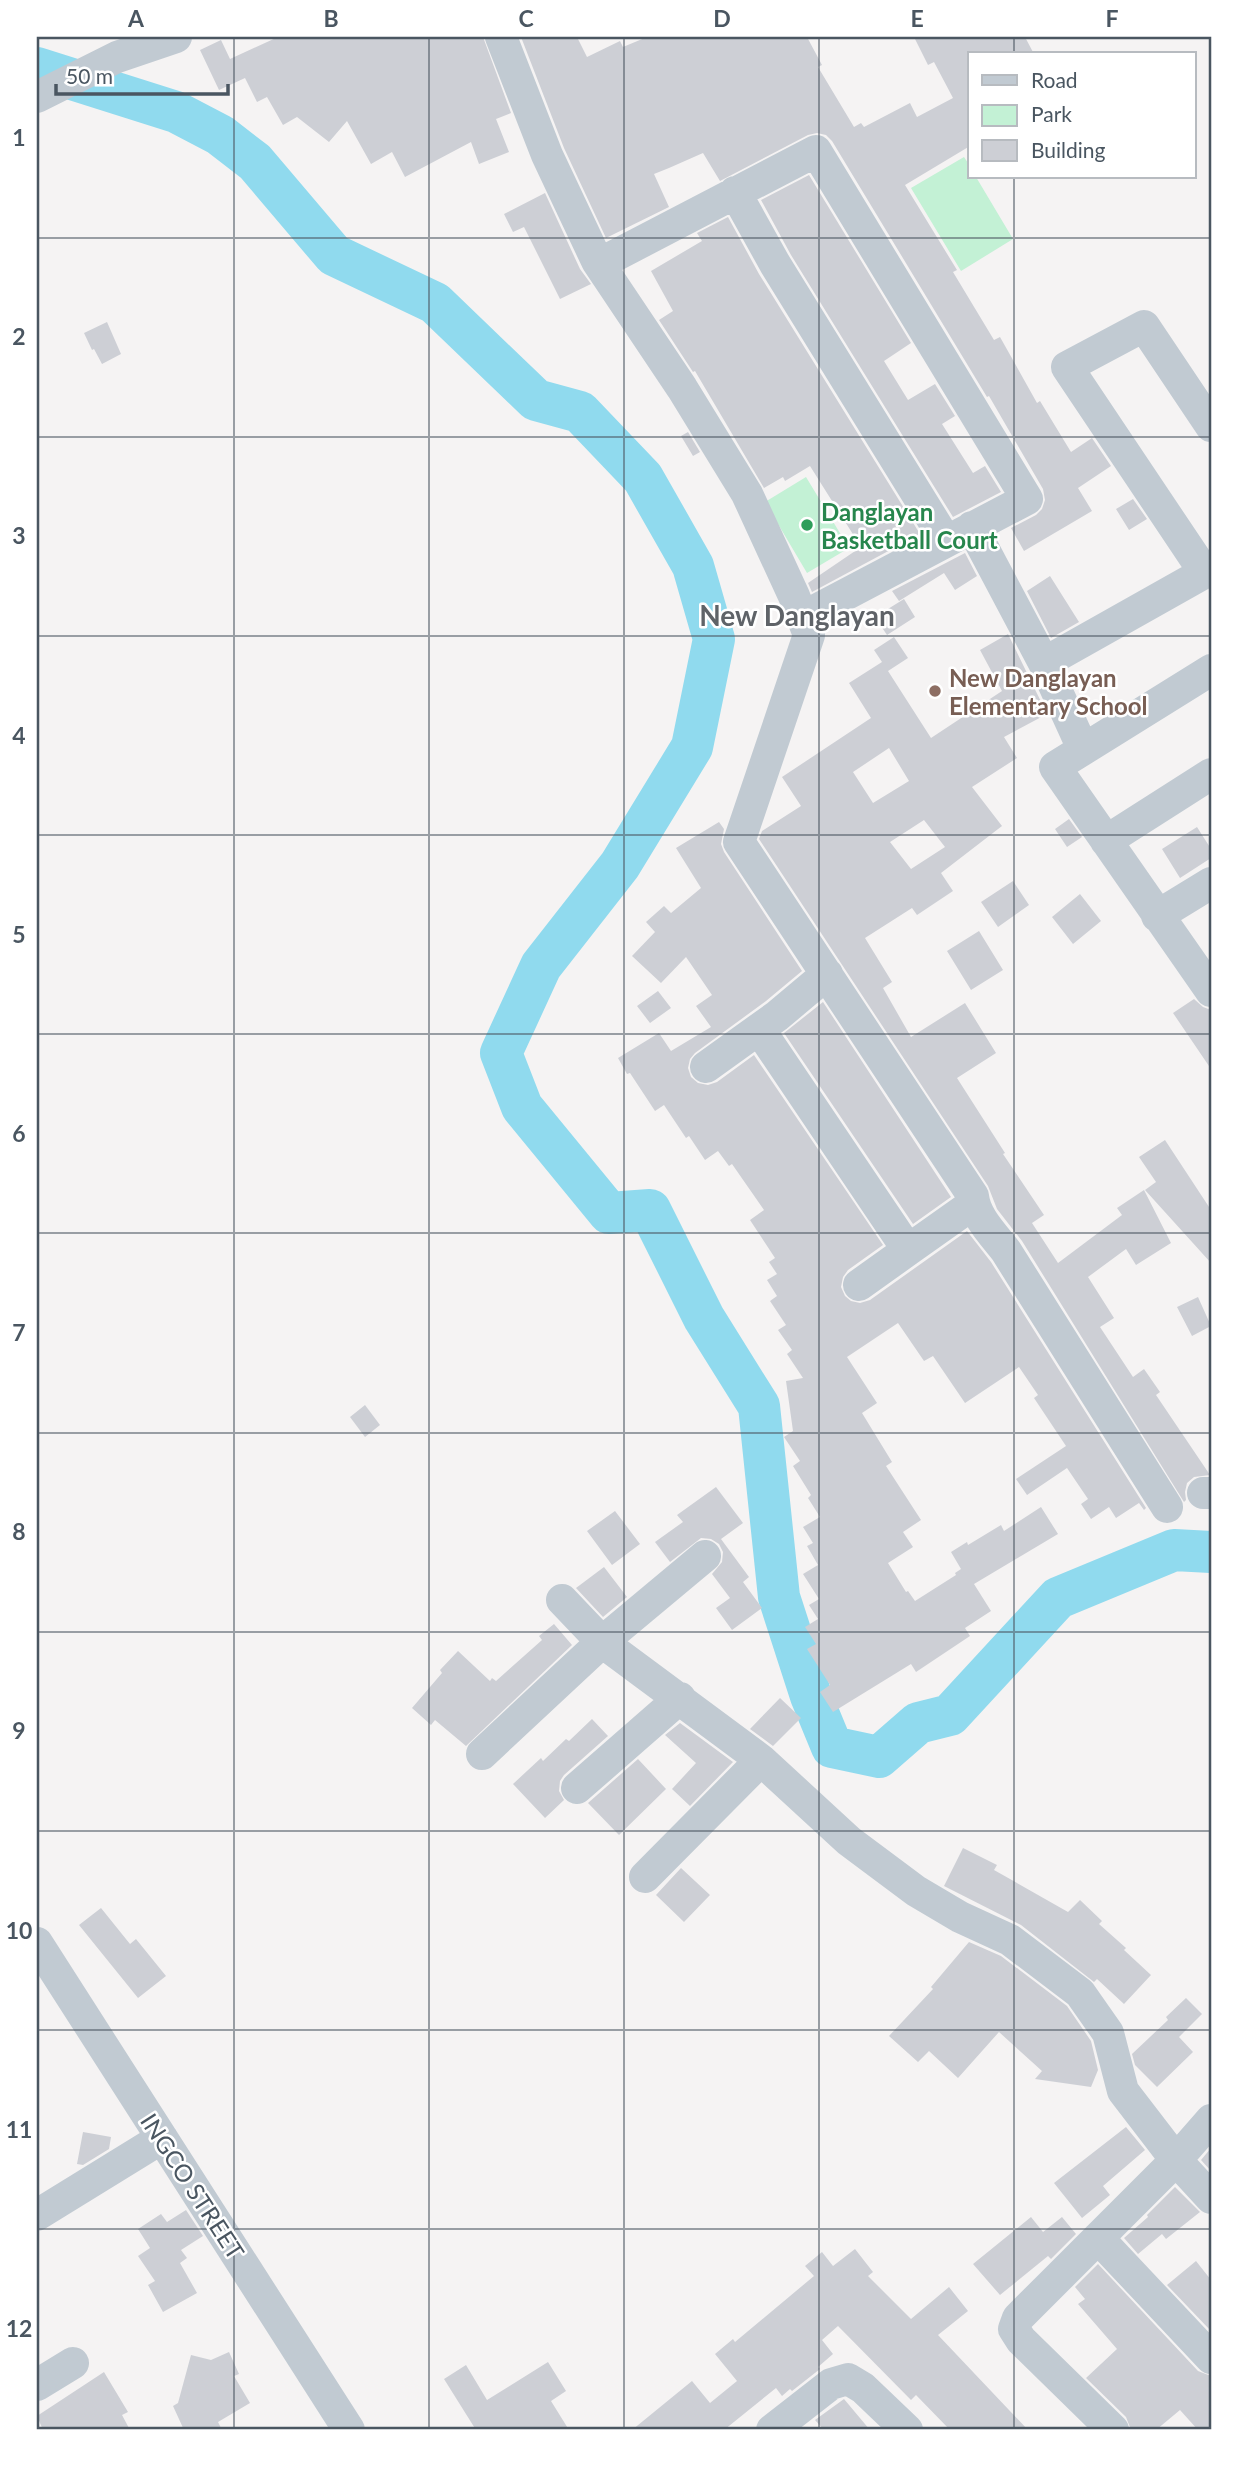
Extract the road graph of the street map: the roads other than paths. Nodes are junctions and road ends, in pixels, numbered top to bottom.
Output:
1 (176, 37) edge
2 (501, 37) edge
3 (37, 97) edge
4 (735, 192) junction
5 (599, 264) junction
6 (1211, 426) edge
7 (959, 534) junction
8 (1208, 571) edge
9 (803, 617) junction
10 (1044, 663) junction
11 (1211, 670) edge
12 (1083, 749) junction
13 (1211, 774) edge
14 (1106, 841) junction
15 (1211, 883) edge
16 (1157, 916) junction
17 (827, 975) junction
18 (1210, 988) edge
19 (759, 1029) junction
20 (706, 1067) dead end
21 (974, 1204) junction
22 (908, 1250) junction
23 (859, 1284) dead end
24 (1167, 1507) dead end
25 (705, 1556) dead end
26 (562, 1600) dead end
27 (602, 1642) junction
28 (680, 1698) junction
29 (482, 1754) dead end
30 (761, 1760) junction
31 (577, 1788) dead end
32 (645, 1877) dead end
33 (37, 1943) edge
34 (1211, 2120) edge
35 (162, 2138) junction
36 (1176, 2160) junction
37 (1211, 2199) edge
38 (37, 2215) edge
39 (1098, 2238) junction
40 (1211, 2358) edge
41 (73, 2363) dead end
42 (37, 2385) edge
43 (349, 2430) edge
44 (772, 2430) edge
45 (907, 2430) edge
46 (1113, 2430) edge

1 - 3 street
2 - 5 street
4 - 5 street
4 - 7 street
4 - 7 street
5 - 9 street
6 - 8 street
7 - 9 street
7 - 10 street
8 - 10 street
9 - 17 street
10 - 12 street
11 - 12 street
12 - 14 street
13 - 14 street
14 - 16 street
15 - 16 street
16 - 18 street
17 - 19 street
17 - 21 street
19 - 20 street
19 - 22 street
21 - 22 street
21 - 24 street
22 - 23 street
25 - 27 street
26 - 27 street
27 - 28 street
27 - 29 street
28 - 30 street
28 - 31 street
30 - 32 street
30 - 36 street
33 - 35 street, INGCO STREET
34 - 36 street
35 - 38 street
35 - 43 street, INGCO STREET
36 - 37 street
36 - 39 street
39 - 40 street
39 - 46 street
41 - 42 street
44 - 45 street

